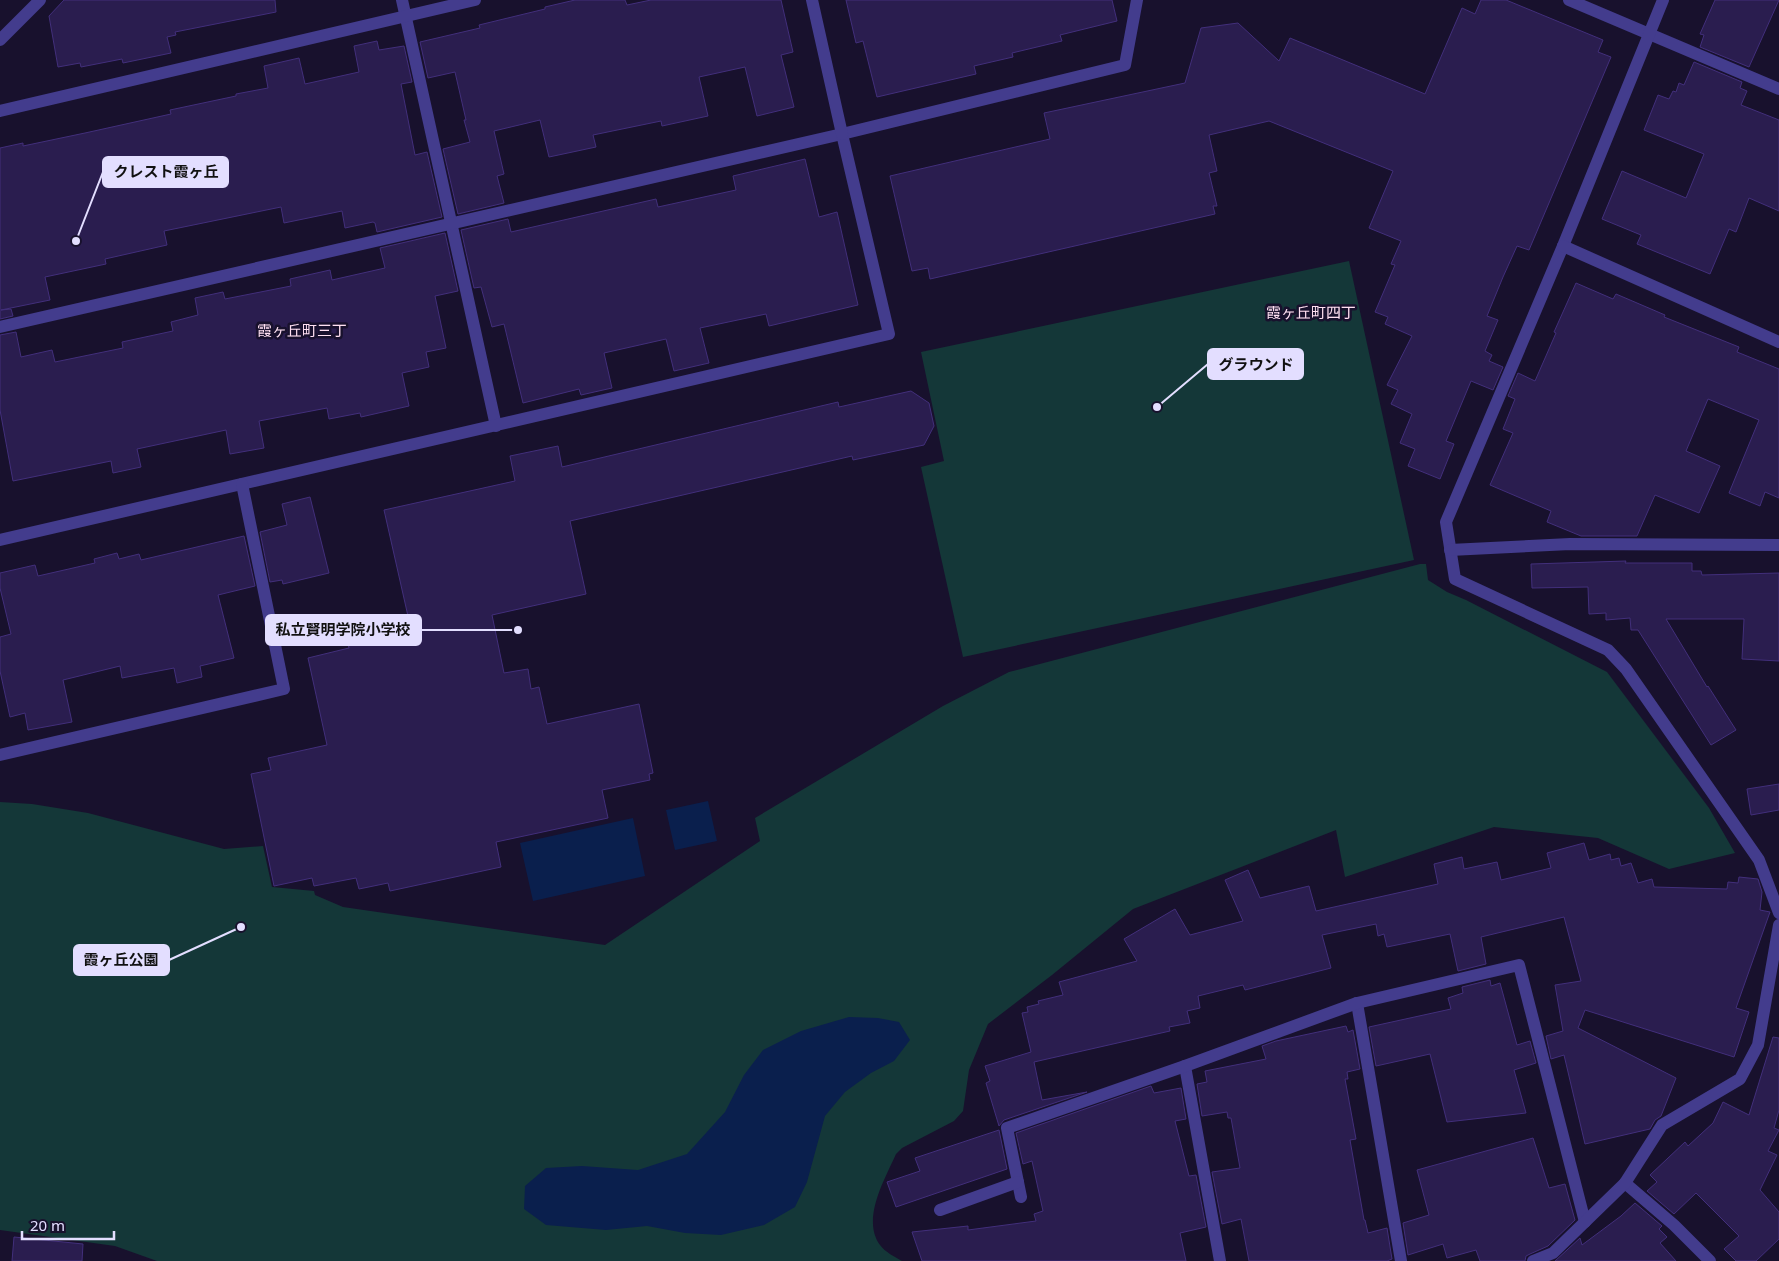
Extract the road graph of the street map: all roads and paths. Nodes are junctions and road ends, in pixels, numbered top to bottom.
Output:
1 (40, 0) edge
2 (402, 0) edge
3 (475, 0) edge
4 (812, 0) edge
5 (1137, 0) edge
6 (1569, 0) edge
7 (1663, 0) edge
8 (406, 16) junction
9 (1649, 34) junction
10 (0, 40) edge
11 (1779, 90) edge
12 (0, 111) edge
13 (842, 134) junction
14 (450, 224) junction
15 (1563, 246) junction
16 (0, 327) edge
17 (1779, 342) edge
18 (496, 426) junction
19 (242, 484) junction
20 (0, 540) edge
21 (1779, 546) edge
22 (1450, 550) junction
23 (0, 755) edge
24 (1779, 913) edge
25 (1778, 931) edge
26 (1357, 1002) junction
27 (1184, 1066) junction
28 (1018, 1182) junction
29 (1625, 1183) junction
30 (1021, 1197) dead end
31 (940, 1210) dead end
32 (1585, 1222) junction
33 (1220, 1261) edge
34 (1401, 1261) edge
35 (1533, 1261) edge
36 (1710, 1261) edge

1 - 10 street
2 - 8 street
3 - 8 street
4 - 13 street
5 - 13 street
6 - 9 street
7 - 9 street
8 - 12 street
8 - 14 street
9 - 11 street
9 - 15 street
13 - 14 street
13 - 18 street
14 - 16 street
14 - 18 street
15 - 17 street
15 - 22 street
18 - 19 street
19 - 20 street
19 - 23 street
21 - 22 street
22 - 24 street
25 - 29 street
26 - 27 street
26 - 32 street
26 - 34 street
27 - 28 street
27 - 33 street
28 - 30 street
28 - 31 street
29 - 32 street
29 - 36 street
32 - 35 street

